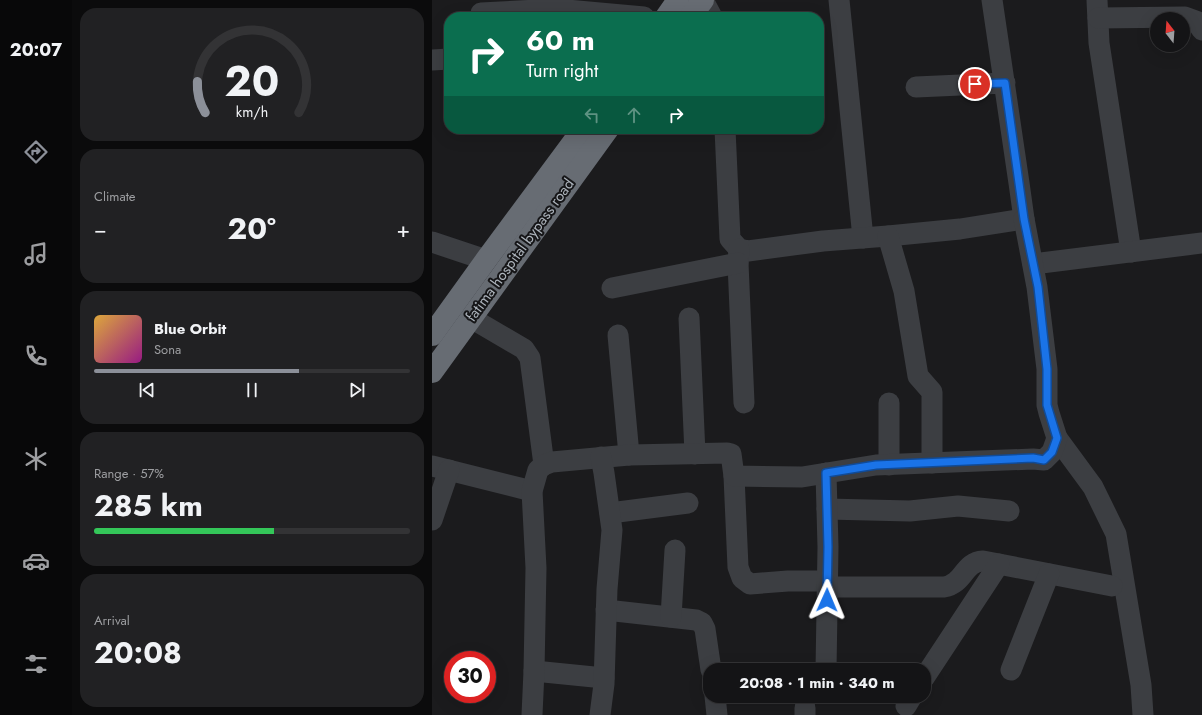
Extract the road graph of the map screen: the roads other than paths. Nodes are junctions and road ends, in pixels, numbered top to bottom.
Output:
1 (678, 0) edge
2 (703, 0) edge
3 (839, 0) edge
4 (992, 0) edge
5 (508, 6) edge
6 (1097, 9) edge
7 (485, 12) edge
8 (581, 12) edge
9 (670, 12) edge
10 (694, 12) edge
11 (709, 12) edge
12 (1202, 30) edge
13 (444, 59) edge
14 (432, 60) edge
15 (1005, 83) junction
16 (916, 87) dead end
17 (579, 134) edge
18 (604, 134) edge
19 (726, 134) edge
20 (517, 218) junction
21 (1024, 219) junction
22 (534, 230) junction
23 (888, 236) junction
24 (864, 238) junction
25 (432, 242) edge
26 (1202, 243) edge
27 (1131, 252) junction
28 (738, 256) junction
29 (486, 260) junction
30 (1033, 264) junction
31 (612, 288) dead end
32 (471, 318) junction
33 (689, 318) dead end
34 (432, 335) edge
35 (618, 335) dead end
36 (432, 372) edge
37 (744, 402) dead end
38 (889, 403) dead end
39 (1057, 438) junction
40 (695, 454) junction
41 (629, 455) junction
42 (601, 457) junction
43 (932, 463) junction
44 (544, 465) junction
45 (889, 465) junction
46 (441, 468) edge
47 (826, 473) junction
48 (734, 476) junction
49 (532, 491) junction
50 (688, 503) dead end
51 (827, 509) junction
52 (1009, 511) dead end
53 (610, 513) junction
54 (432, 520) edge
55 (675, 550) dead end
56 (999, 564) junction
57 (1049, 574) junction
58 (827, 584) junction
59 (1112, 586) dead end
60 (606, 610) junction
61 (671, 617) junction
62 (710, 663) edge
63 (826, 663) edge
64 (931, 667) edge
65 (1011, 670) dead end
66 (534, 671) junction
67 (604, 678) junction
68 (716, 703) edge
69 (532, 715) edge
70 (600, 715) edge
71 (717, 715) edge
72 (1143, 715) edge

1 - 9 highway
2 - 10 highway
2 - 11 street
3 - 24 street
4 - 15 street
5 - 7 street
5 - 8 street
6 - 12 street
6 - 27 street
13 - 14 street
15 - 16 street
15 - 21 street
17 - 20 highway, fatima hospital bypass road
18 - 22 highway, fatima hospital bypass road
19 - 28 street
20 - 22 highway
20 - 29 highway, fatima hospital bypass road
21 - 23 street
21 - 30 street
22 - 32 highway, fatima hospital bypass road
23 - 24 street
23 - 43 street
24 - 28 street
25 - 29 street
26 - 27 street
27 - 30 street
28 - 31 street
28 - 37 street
29 - 34 highway, fatima hospital bypass road
30 - 39 street
32 - 36 highway, fatima hospital bypass road
32 - 44 street
33 - 40 street
35 - 41 street
38 - 45 street
39 - 43 street
39 - 72 street
40 - 41 street
40 - 48 street
41 - 42 street
42 - 44 street
42 - 53 street
43 - 45 street
44 - 49 street
45 - 47 street
46 - 49 street
46 - 54 street
47 - 48 street
47 - 51 street
48 - 58 street
49 - 66 street
50 - 53 street
51 - 52 street
51 - 58 street
53 - 60 street
55 - 61 street
56 - 57 street
56 - 58 street
56 - 64 street
57 - 59 street
57 - 65 street
58 - 63 street
60 - 61 street
60 - 67 street
61 - 62 street
66 - 67 street
66 - 69 street
67 - 70 street
68 - 71 street

